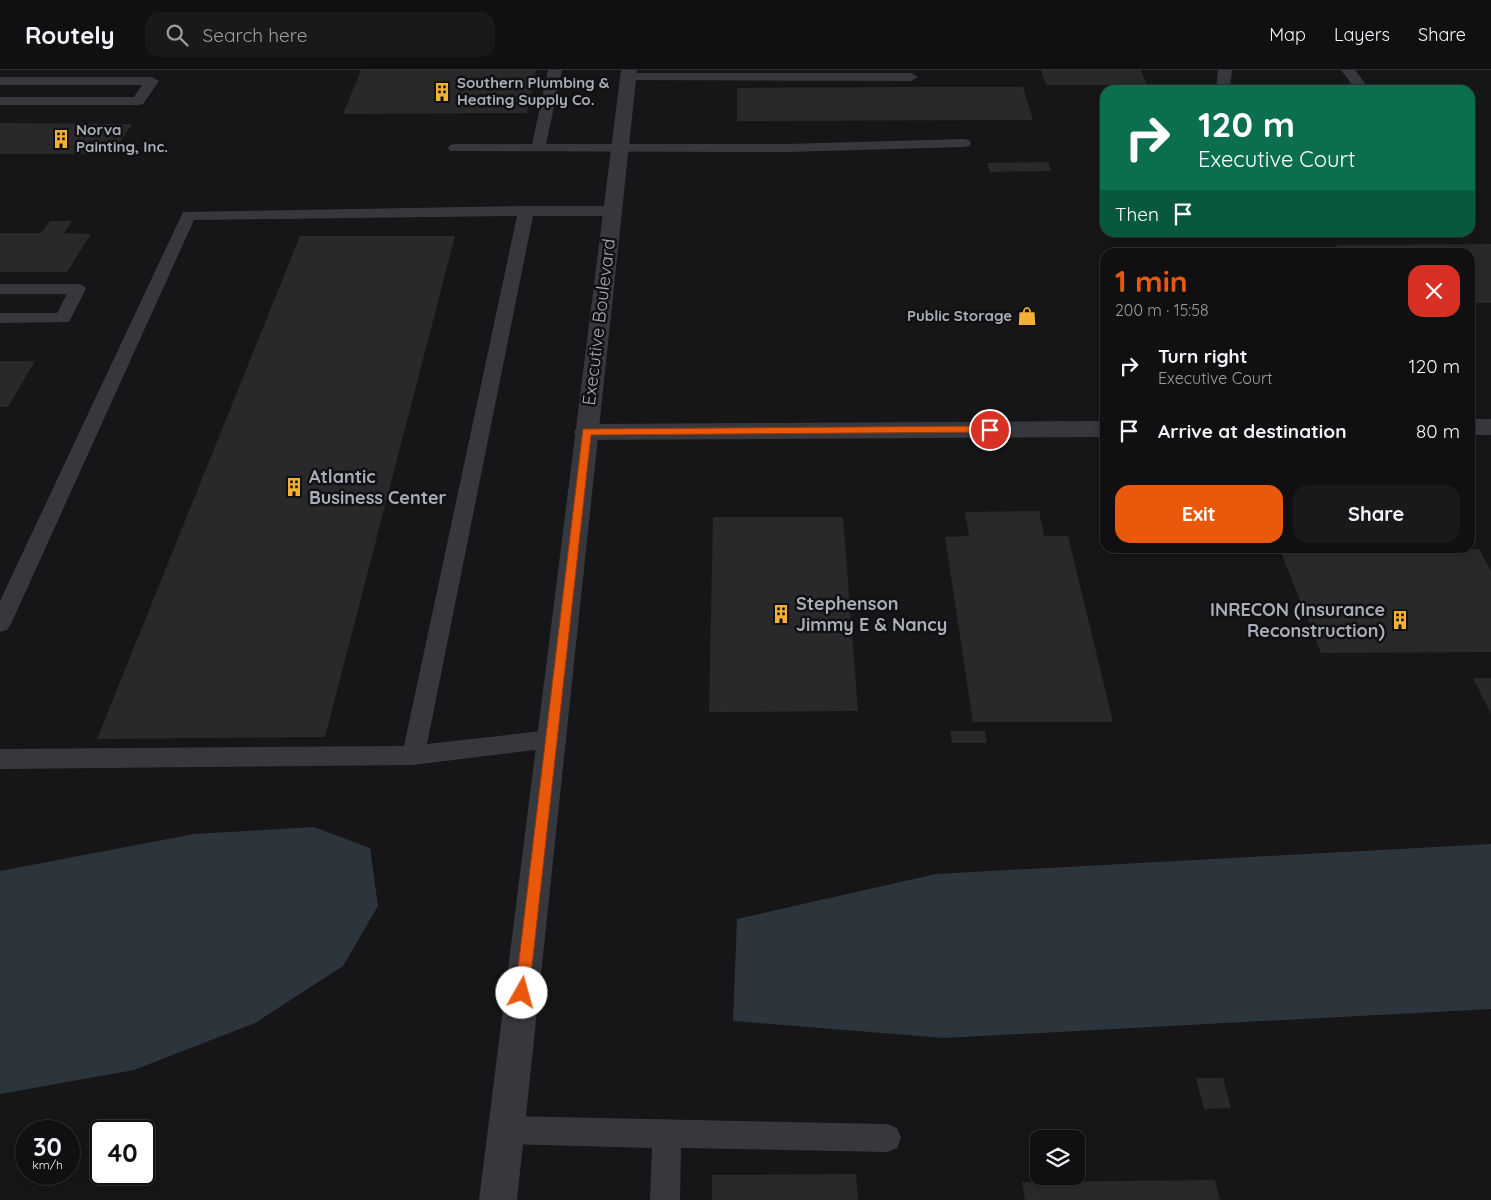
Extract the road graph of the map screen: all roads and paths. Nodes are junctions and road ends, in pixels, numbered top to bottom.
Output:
1 (555, 70) edge
2 (1225, 70) edge
3 (1348, 70) edge
4 (628, 74) edge
5 (912, 77) dead end
6 (0, 81) edge
7 (1224, 85) edge
8 (1359, 85) edge
9 (0, 101) edge
10 (964, 143) dead end
11 (455, 148) dead end
12 (538, 148) junction
13 (619, 148) junction
14 (612, 211) junction
15 (526, 212) junction
16 (0, 290) edge
17 (0, 318) edge
18 (1475, 427) edge
19 (1491, 427) edge
20 (1100, 429) edge
21 (586, 432) junction
22 (0, 624) edge
23 (551, 739) junction
24 (413, 755) junction
25 (0, 759) edge
26 (506, 1130) junction
27 (667, 1134) junction
28 (887, 1138) dead end
29 (498, 1200) edge
30 (665, 1200) edge

1 - 12 lane
2 - 7 lane
3 - 8 lane
4 - 5 lane
4 - 13 street, Executive Boulevard
6 - 9 lane
10 - 13 lane
11 - 12 lane
12 - 13 lane
13 - 14 street, Executive Boulevard
14 - 15 lane
14 - 21 street, Executive Boulevard
15 - 22 lane
15 - 24 lane
16 - 17 lane
18 - 19 street
20 - 21 street
21 - 23 street, Executive Boulevard
23 - 24 lane
23 - 26 street, Executive Boulevard
24 - 25 lane
26 - 27 lane
26 - 29 street, Executive Boulevard
27 - 28 lane
27 - 30 lane

